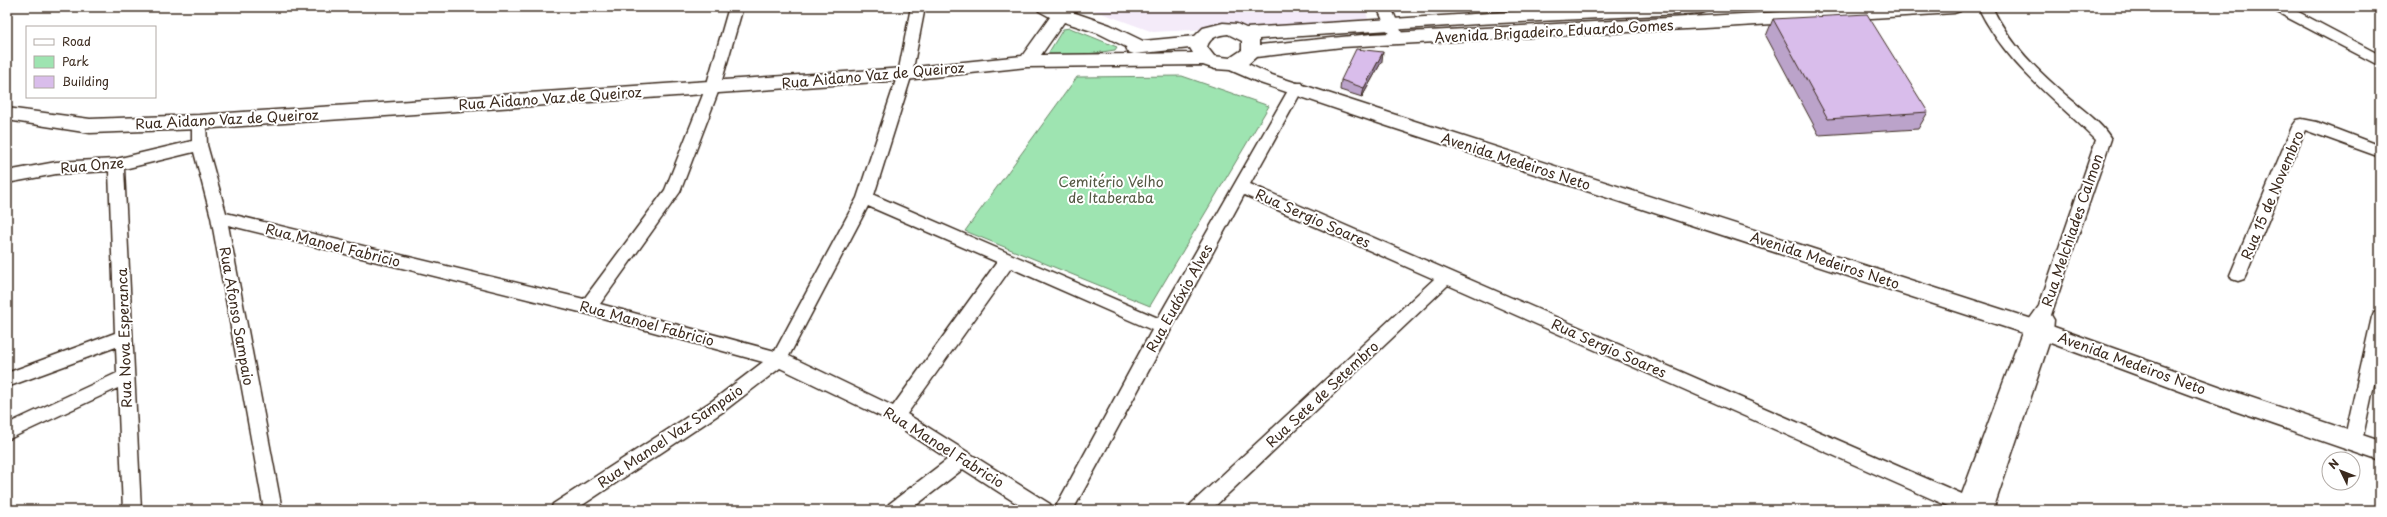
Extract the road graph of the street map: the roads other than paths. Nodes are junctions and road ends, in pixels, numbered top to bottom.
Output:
1 (736, 7) edge
2 (918, 7) edge
3 (1045, 7) edge
4 (1384, 7) edge
5 (1701, 7) edge
6 (1954, 7) edge
7 (1984, 7) edge
8 (2278, 7) edge
9 (1589, 10) edge
10 (1774, 13) edge
11 (1060, 15) junction
12 (1478, 18) junction
13 (1393, 31) junction
14 (1245, 34) junction
15 (1484, 35) junction
16 (1323, 36) junction
17 (1199, 41) junction
18 (1140, 47) junction
19 (1093, 58) junction
20 (1243, 58) junction
21 (1205, 59) junction
22 (1028, 61) junction
23 (2380, 61) edge
24 (905, 74) junction
25 (712, 87) junction
26 (1297, 88) junction
27 (7, 114) edge
28 (199, 122) junction
29 (200, 145) junction
30 (2380, 152) edge
31 (116, 165) junction
32 (7, 177) edge
33 (1241, 187) junction
34 (865, 198) junction
35 (219, 217) junction
36 (1007, 261) junction
37 (2238, 276) dead end
38 (1446, 277) junction
39 (588, 307) junction
40 (2380, 318) edge
41 (1162, 327) junction
42 (2039, 329) junction
43 (124, 337) junction
44 (779, 359) junction
45 (124, 377) junction
46 (7, 380) edge
47 (896, 416) junction
48 (7, 432) edge
49 (2353, 441) junction
50 (2380, 450) edge
51 (963, 458) junction
52 (1974, 509) edge
53 (132, 510) edge
54 (273, 510) edge
55 (560, 510) edge
56 (896, 510) edge
57 (1043, 510) edge
58 (1063, 510) edge
59 (1198, 510) edge

1 - 25 street
2 - 24 street
3 - 11 street
4 - 13 street
5 - 9 street, Avenida Brigadeiro Eduardo Gomes
6 - 10 street, Avenida Brigadeiro Eduardo Gomes
7 - 42 street, Rua Melchiades Calmon
8 - 23 street
9 - 12 street, Avenida Brigadeiro Eduardo Gomes
10 - 15 street, Avenida Brigadeiro Eduardo Gomes
11 - 18 street
11 - 22 street
12 - 13 street, Avenida Brigadeiro Eduardo Gomes
12 - 15 street
13 - 15 street, Avenida Brigadeiro Eduardo Gomes
13 - 16 street, Avenida Brigadeiro Eduardo Gomes
14 - 16 street, Avenida Brigadeiro Eduardo Gomes
14 - 17 street
14 - 20 street
16 - 20 street, Avenida Brigadeiro Eduardo Gomes
17 - 18 street, Rua Aidano Vaz de Queiroz
17 - 21 street
18 - 19 street, Rua Aidano Vaz de Queiroz
19 - 21 street, Rua Aidano Vaz de Queiroz
19 - 22 street, Rua Aidano Vaz de Queiroz
20 - 21 street
20 - 26 street, Avenida Medeiros Neto
22 - 24 street, Rua Aidano Vaz de Queiroz
24 - 25 street, Rua Aidano Vaz de Queiroz
24 - 34 street
25 - 28 street, Rua Aidano Vaz de Queiroz
25 - 39 street
26 - 33 street, Rua Eudóxio Alves
26 - 42 street, Avenida Medeiros Neto
27 - 28 street, Rua Aidano Vaz de Queiroz
28 - 29 street, Rua Afonso Sampaio
29 - 31 street, Rua Onze
29 - 35 street, Rua Afonso Sampaio
30 - 37 street, Rua 15 de Novembro
31 - 32 street, Rua Onze
31 - 43 street, Rua Nova Esperanca
33 - 38 street, Rua Sergio Soares
33 - 41 street, Rua Eudóxio Alves
34 - 36 street
34 - 44 street
35 - 39 street, Rua Manoel Fabricio
35 - 54 street, Rua Afonso Sampaio
36 - 41 street
36 - 47 street
38 - 52 street, Rua Sergio Soares
38 - 59 street, Rua Sete de Setembro
39 - 44 street, Rua Manoel Fabricio
40 - 49 street
41 - 58 street, Rua Eudóxio Alves
42 - 49 street, Avenida Medeiros Neto
42 - 52 street
43 - 45 street, Rua Nova Esperanca
43 - 46 street
44 - 47 street, Rua Manoel Fabricio
44 - 55 street, Rua Manoel Vaz Sampaio
45 - 48 street
45 - 53 street, Rua Nova Esperanca
47 - 51 street, Rua Manoel Fabricio
49 - 50 street, Avenida Medeiros Neto
51 - 56 street
51 - 57 street, Rua Manoel Fabricio

